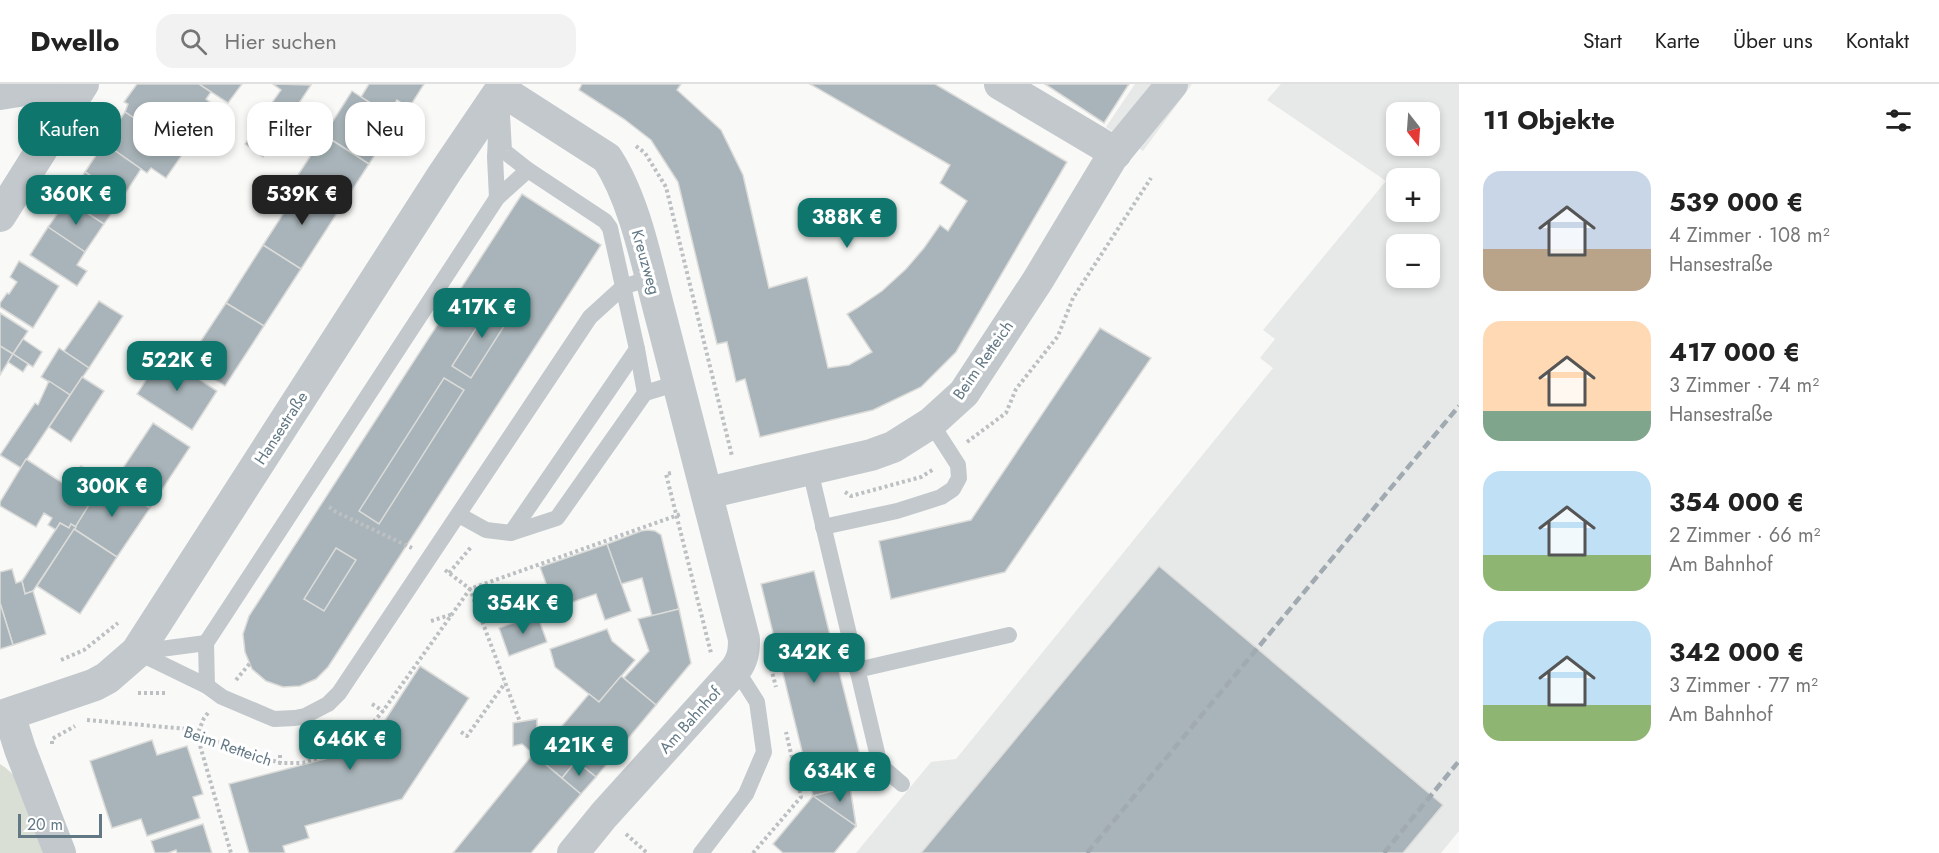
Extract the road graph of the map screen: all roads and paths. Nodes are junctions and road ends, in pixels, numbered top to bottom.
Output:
1 (1000, 84) edge
2 (1172, 84) edge
3 (503, 87) edge
4 (78, 92) edge
5 (0, 93) edge
6 (1116, 153) junction
7 (528, 170) junction
8 (496, 198) junction
9 (0, 216) edge
10 (636, 282) junction
11 (637, 349) junction
12 (678, 383) junction
13 (645, 393) junction
14 (931, 423) junction
15 (810, 470) junction
16 (666, 474) dead end
17 (709, 502) junction
18 (329, 507) dead end
19 (677, 514) junction
20 (459, 515) junction
21 (823, 527) junction
22 (511, 533) junction
23 (430, 558) junction
24 (470, 589) junction
25 (453, 614) junction
26 (431, 621) dead end
27 (1009, 635) dead end
28 (206, 643) junction
29 (138, 652) junction
30 (251, 662) dead end
31 (724, 664) junction
32 (857, 670) junction
33 (505, 682) junction
34 (207, 686) junction
35 (135, 693) dead end
36 (172, 696) dead end
37 (222, 697) junction
38 (372, 705) dead end
39 (383, 711) junction
40 (4, 716) edge
41 (86, 720) dead end
42 (520, 722) dead end
43 (461, 732) dead end
44 (197, 735) junction
45 (280, 755) dead end
46 (280, 763) junction
47 (902, 784) dead end
48 (60, 853) edge
49 (231, 853) edge
50 (573, 853) edge
51 (701, 853) edge

1 - 6 street
2 - 6 street, Beim Retteich
3 - 7 lane
3 - 8 lane
3 - 10 street, Kreuzweg
3 - 29 street, Hansestraße
4 - 5 street
4 - 9 street
6 - 14 street, Beim Retteich
7 - 8 lane
7 - 10 lane
8 - 28 lane
10 - 11 lane
10 - 12 street, Kreuzweg
10 - 20 lane
11 - 13 lane
11 - 22 lane
12 - 13 lane
12 - 17 street, Kreuzweg
13 - 22 lane
14 - 15 street, Beim Retteich
14 - 21 lane
15 - 17 street, Beim Retteich
15 - 21 lane
16 - 19 path
17 - 19 path
17 - 31 street, Am Bahnhof
18 - 23 path
19 - 24 path
19 - 31 path
20 - 22 lane
20 - 23 lane
21 - 32 lane
23 - 24 path
23 - 37 lane
24 - 25 path, Beim Retteich
24 - 33 path
25 - 26 path
25 - 39 path, Beim Retteich
27 - 32 lane
28 - 29 lane
28 - 34 lane
29 - 34 lane
29 - 40 street, Hansestraße
30 - 37 path
31 - 50 street, Am Bahnhof
31 - 51 lane, Am Bahnhof
32 - 47 lane
33 - 42 path
33 - 43 path
34 - 37 lane
35 - 36 path
37 - 44 path
38 - 39 path
39 - 46 path, Beim Retteich
40 - 48 street
41 - 44 path, Beim Retteich
44 - 46 path, Beim Retteich
44 - 49 path
45 - 46 path

